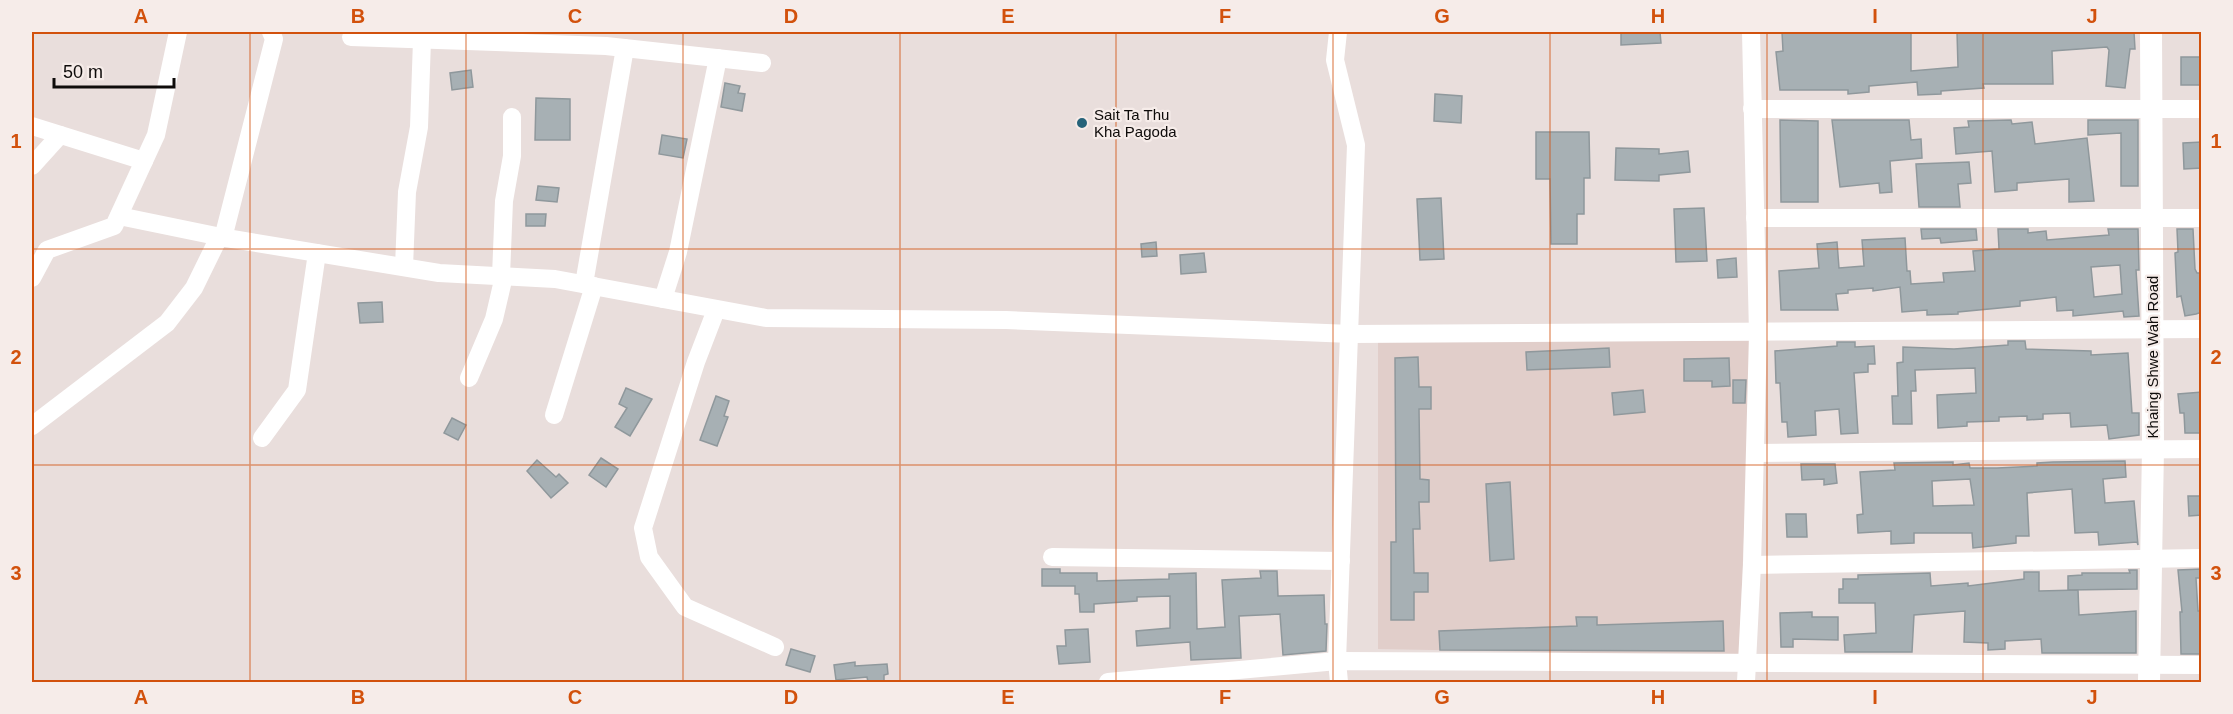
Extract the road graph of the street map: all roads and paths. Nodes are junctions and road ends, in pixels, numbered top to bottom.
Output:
1 (178, 32) edge
2 (272, 32) edge
3 (1338, 32) edge
4 (1751, 32) edge
5 (2151, 32) edge
6 (351, 37) dead end
7 (534, 37) edge
8 (422, 40) junction
9 (625, 48) junction
10 (718, 58) junction
11 (762, 63) dead end
12 (1752, 109) junction
13 (2152, 109) junction
14 (2202, 109) edge
15 (512, 117) dead end
16 (32, 126) edge
17 (60, 135) junction
18 (144, 161) junction
19 (32, 166) edge
20 (119, 216) junction
21 (1755, 218) junction
22 (2152, 218) junction
23 (2202, 218) edge
24 (221, 237) junction
25 (317, 253) junction
26 (404, 267) junction
27 (502, 276) junction
28 (32, 278) edge
29 (589, 285) junction
30 (663, 299) junction
31 (716, 310) junction
32 (2202, 329) edge
33 (2153, 330) junction
34 (1351, 334) junction
35 (1758, 334) junction
36 (469, 378) dead end
37 (554, 415) dead end
38 (32, 426) edge
39 (262, 438) dead end
40 (2153, 448) junction
41 (2202, 449) edge
42 (1756, 453) junction
43 (1052, 557) dead end
44 (2202, 558) edge
45 (2151, 559) junction
46 (1341, 561) junction
47 (1752, 565) junction
48 (775, 647) dead end
49 (1337, 662) junction
50 (1746, 663) junction
51 (2202, 665) edge
52 (2149, 674) edge
53 (1108, 682) edge
54 (1339, 682) edge
55 (1746, 682) edge

1 - 18 street
2 - 24 street
3 - 34 street
4 - 12 street
5 - 13 street, Khaing Shwe Wah Road
6 - 8 street
7 - 8 street
7 - 9 street
8 - 26 street
9 - 10 street
9 - 29 street
10 - 11 street
10 - 30 street
12 - 13 street
12 - 21 street
13 - 14 street
13 - 22 street, Khaing Shwe Wah Road
15 - 27 street
16 - 17 street
17 - 18 street
17 - 19 street
18 - 20 street
20 - 24 street
20 - 28 street
21 - 22 street
21 - 35 street
22 - 23 street
22 - 33 street, Khaing Shwe Wah Road
24 - 25 street
24 - 38 street
25 - 26 street
25 - 39 street
26 - 27 street
27 - 29 street
27 - 36 street
29 - 30 street
29 - 37 street
30 - 31 street
31 - 34 street
31 - 48 street
32 - 33 street
33 - 35 street
33 - 40 street, Khaing Shwe Wah Road
34 - 35 street
34 - 46 street
35 - 42 street
40 - 41 street
40 - 42 street
40 - 45 street, Khaing Shwe Wah Road
42 - 47 street
43 - 46 street
44 - 45 street
45 - 47 street
45 - 52 street, Khaing Shwe Wah Road
46 - 49 street
47 - 50 street
49 - 50 street
49 - 53 street
49 - 54 street
50 - 52 street
50 - 55 street
51 - 52 street

